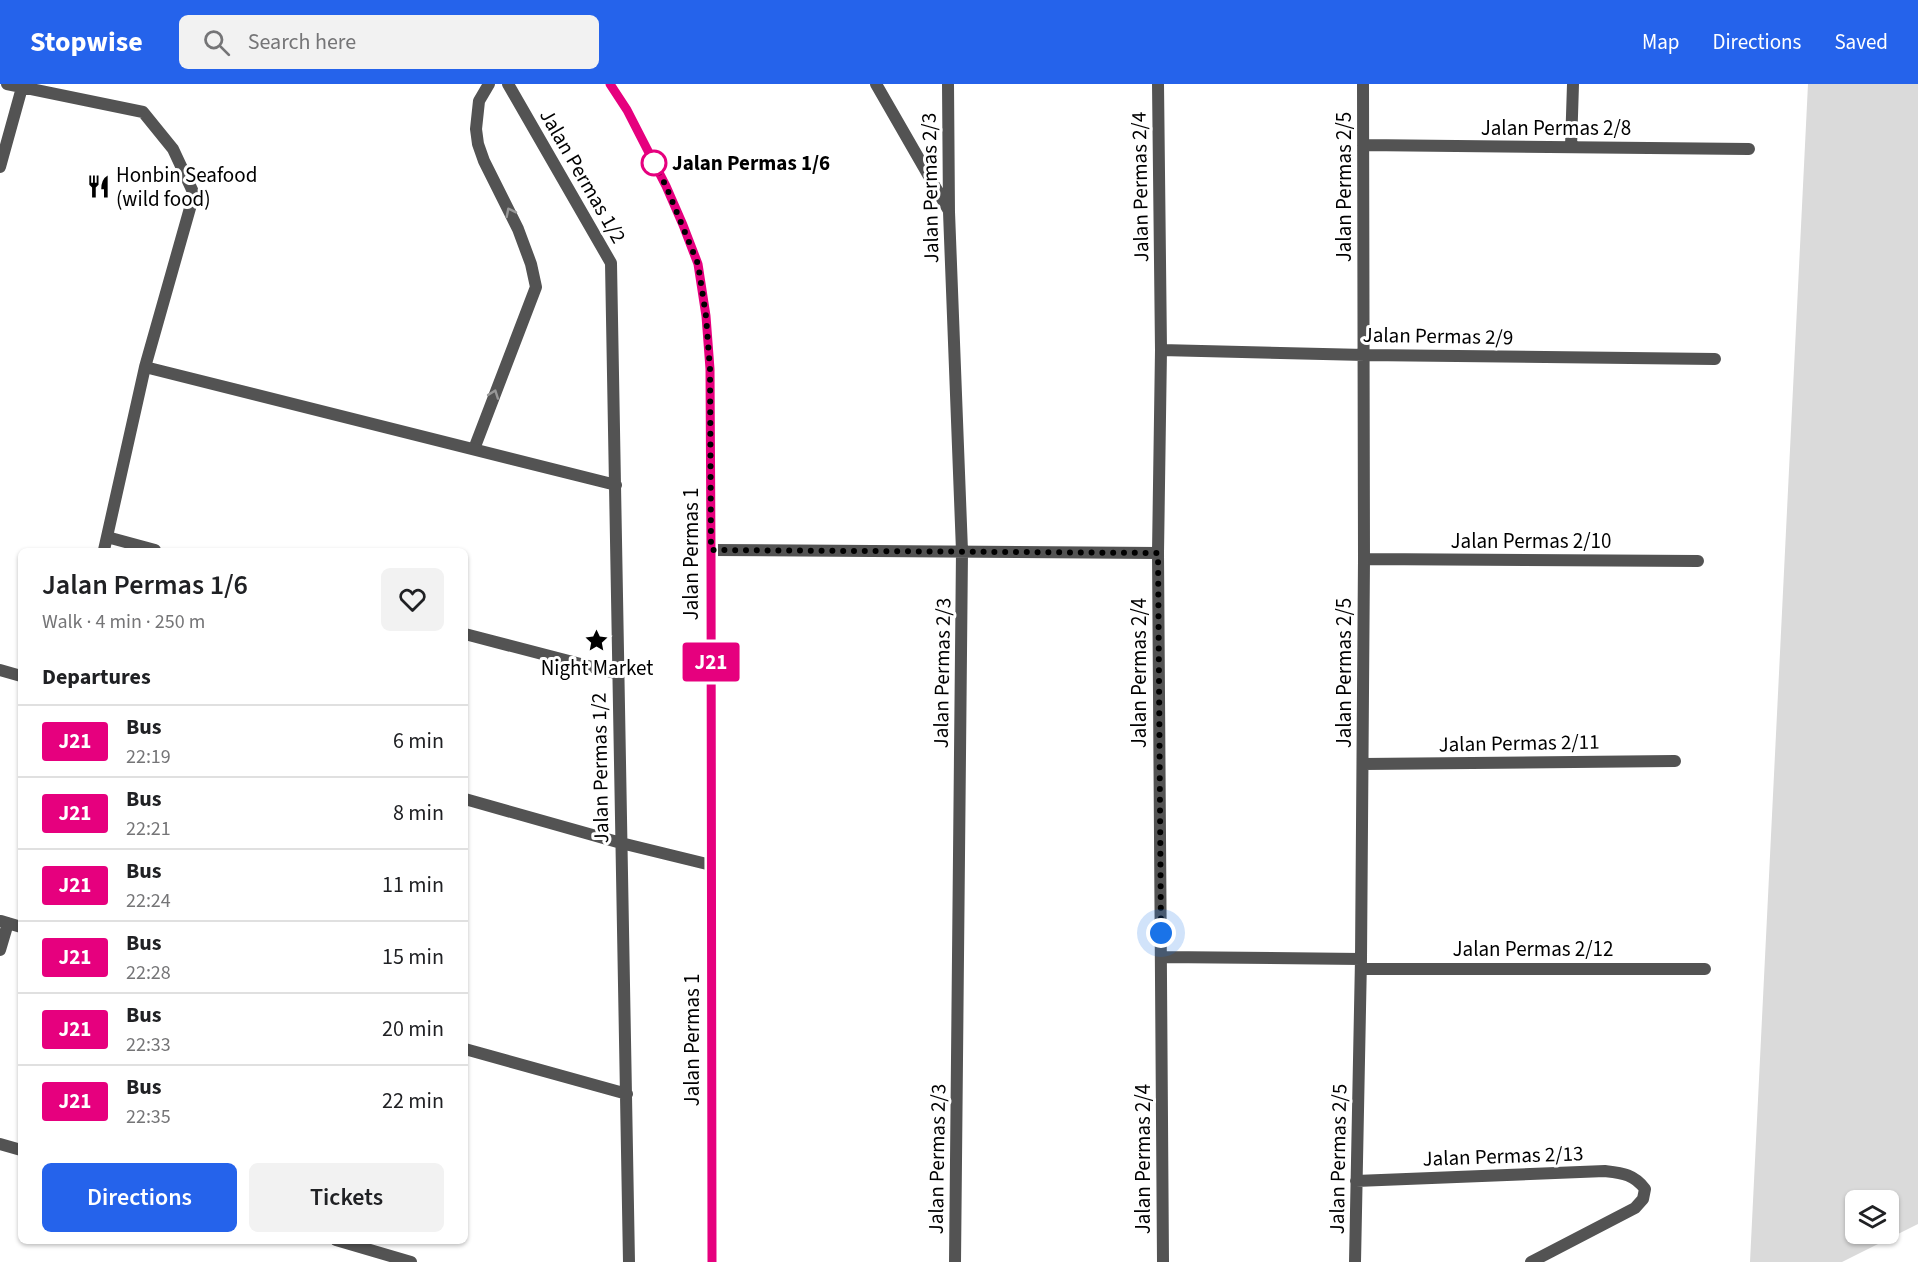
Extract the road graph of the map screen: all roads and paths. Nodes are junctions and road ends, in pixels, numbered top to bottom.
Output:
1 (7, 84) edge
2 (489, 84) edge
3 (508, 84) edge
4 (610, 84) edge
5 (876, 84) edge
6 (948, 84) edge
7 (1158, 84) edge
8 (1364, 84) edge
9 (1573, 84) edge
10 (23, 86) edge
11 (1363, 146) junction
12 (1571, 147) junction
13 (1749, 149) dead end
14 (0, 167) edge
15 (949, 212) junction
16 (1161, 350) junction
17 (1365, 355) junction
18 (1715, 359) dead end
19 (145, 367) junction
20 (474, 449) junction
21 (616, 485) junction
22 (107, 537) junction
23 (104, 548) edge
24 (148, 548) edge
25 (711, 550) junction
26 (962, 551) junction
27 (1158, 553) junction
28 (1364, 560) junction
29 (1698, 561) dead end
30 (468, 635) edge
31 (0, 670) edge
32 (618, 674) junction
33 (18, 675) edge
34 (1675, 761) dead end
35 (1363, 764) junction
36 (468, 800) edge
37 (621, 843) junction
38 (711, 865) junction
39 (4, 922) edge
40 (0, 950) edge
41 (1161, 957) junction
42 (1361, 964) junction
43 (1705, 969) dead end
44 (468, 1050) edge
45 (627, 1094) junction
46 (0, 1144) edge
47 (18, 1149) edge
48 (1356, 1181) junction
49 (350, 1244) edge
50 (411, 1262) edge
51 (629, 1262) edge
52 (712, 1262) edge
53 (955, 1262) edge
54 (1163, 1262) edge
55 (1356, 1262) edge
56 (1531, 1262) edge

1 - 10 street
20 -> 2 street
3 - 21 street, Jalan Permas 1/2
4 - 25 street, Jalan Permas 1
5 - 15 street
6 - 15 street, Jalan Permas 2/3
7 - 16 street, Jalan Permas 2/4
8 - 11 street, Jalan Permas 2/5
9 - 12 street
10 - 14 street
10 - 19 street
11 - 12 street, Jalan Permas 2/8
11 - 17 street, Jalan Permas 2/5
12 - 13 street, Jalan Permas 2/8
15 - 26 street, Jalan Permas 2/3
16 - 17 street, Jalan Permas 2/9
16 - 27 street, Jalan Permas 2/4
17 - 18 street, Jalan Permas 2/9
17 - 28 street, Jalan Permas 2/5
19 - 20 street
19 - 22 street
20 - 21 street
21 - 32 street, Jalan Permas 1/2
22 - 23 street
22 - 24 street
25 - 26 street
25 - 38 street, Jalan Permas 1
26 - 27 street
26 - 53 street, Jalan Permas 2/3
27 - 41 street, Jalan Permas 2/4
28 - 29 street, Jalan Permas 2/10
28 - 35 street, Jalan Permas 2/5
30 - 32 street
31 - 33 street
32 - 37 street, Jalan Permas 1/2
34 - 35 street, Jalan Permas 2/11
35 - 42 street, Jalan Permas 2/5
36 - 37 street
37 - 38 street
37 - 45 street, Jalan Permas 1/2
38 - 52 street, Jalan Permas 1
39 - 40 street
41 - 42 street, Jalan Permas 2/12
41 - 54 street, Jalan Permas 2/4
42 - 43 street, Jalan Permas 2/12
42 - 48 street, Jalan Permas 2/5
44 - 45 street
45 - 51 street, Jalan Permas 1/2
46 - 47 street
48 - 55 street, Jalan Permas 2/5
48 - 56 street, Jalan Permas 2/13
49 - 50 street

